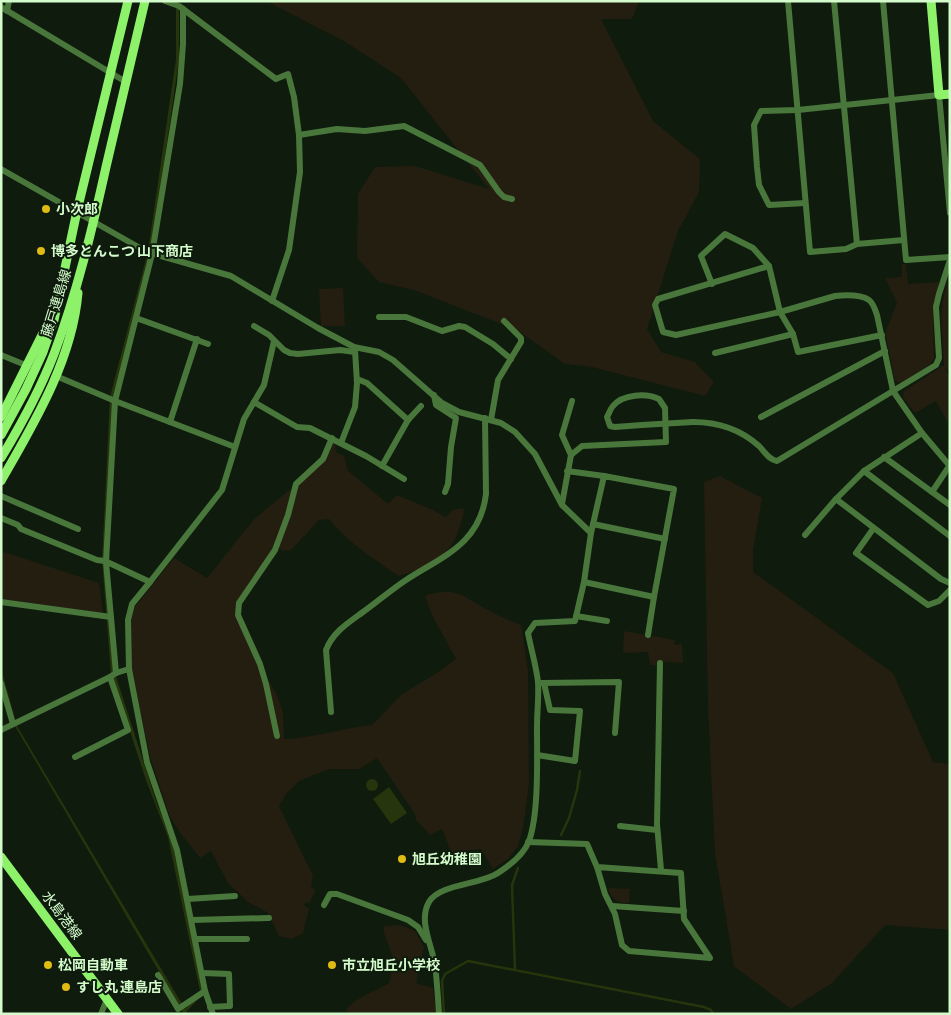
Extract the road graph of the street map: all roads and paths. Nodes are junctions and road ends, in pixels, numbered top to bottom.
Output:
1 (9, 1) edge
2 (128, 1) edge
3 (146, 1) edge
4 (165, 1) edge
5 (788, 1) edge
6 (834, 1) edge
7 (883, 1) edge
8 (931, 1) edge
9 (179, 7) junction
10 (4, 9) edge
11 (111, 74) junction
12 (126, 82) junction
13 (950, 94) edge
14 (939, 95) junction
15 (892, 99) junction
16 (843, 104) junction
17 (798, 110) junction
18 (299, 135) junction
19 (946, 144) edge
20 (1, 170) edge
21 (949, 196) edge
22 (512, 199) dead end
23 (805, 203) junction
24 (78, 211) junction
25 (950, 213) edge
26 (94, 221) junction
27 (904, 240) junction
28 (857, 244) junction
29 (150, 253) junction
30 (950, 258) edge
31 (769, 266) junction
32 (80, 270) junction
33 (712, 284) junction
34 (59, 299) junction
35 (272, 301) junction
36 (780, 312) junction
37 (379, 317) dead end
38 (136, 318) junction
39 (504, 321) dead end
40 (254, 326) dead end
41 (793, 334) junction
42 (882, 335) junction
43 (197, 339) junction
44 (274, 341) junction
45 (208, 344) dead end
46 (354, 350) junction
47 (884, 351) junction
48 (715, 353) dead end
49 (1, 355) edge
50 (511, 359) junction
51 (28, 366) junction
52 (56, 376) junction
53 (357, 379) junction
54 (893, 391) junction
55 (434, 396) junction
56 (115, 401) junction
57 (254, 402) junction
58 (572, 402) dead end
59 (421, 406) dead end
60 (761, 416) dead end
61 (1, 417) edge
62 (488, 419) junction
63 (408, 420) junction
64 (170, 422) junction
65 (922, 433) junction
66 (1, 435) edge
67 (332, 438) junction
68 (341, 443) junction
69 (236, 447) junction
70 (571, 454) junction
71 (884, 456) junction
72 (1, 458) edge
73 (949, 465) edge
74 (382, 466) junction
75 (567, 471) junction
76 (864, 471) junction
77 (604, 476) junction
78 (404, 479) dead end
79 (1, 480) edge
80 (445, 492) dead end
81 (932, 492) junction
82 (1, 496) edge
83 (836, 499) junction
84 (562, 505) junction
85 (950, 505) edge
86 (1, 518) edge
87 (593, 524) junction
88 (78, 529) dead end
89 (874, 529) junction
90 (591, 533) junction
91 (805, 535) dead end
92 (950, 536) edge
93 (665, 539) junction
94 (104, 561) junction
95 (150, 582) junction
96 (584, 582) junction
97 (950, 583) edge
98 (950, 590) edge
99 (654, 598) junction
100 (1, 602) edge
101 (576, 616) junction
102 (109, 617) junction
103 (607, 621) dead end
104 (648, 635) dead end
105 (660, 663) dead end
106 (129, 669) junction
107 (113, 675) junction
108 (1, 683) edge
109 (541, 683) junction
110 (331, 712) dead end
111 (14, 723) junction
112 (1, 730) edge
113 (615, 732) dead end
114 (276, 736) dead end
115 (536, 755) junction
116 (75, 757) dead end
117 (620, 826) dead end
118 (657, 830) junction
119 (528, 842) junction
120 (1, 858) edge
121 (598, 867) junction
122 (661, 870) junction
123 (235, 896) dead end
124 (188, 899) junction
125 (324, 905) dead end
126 (612, 906) junction
127 (684, 911) junction
128 (268, 918) dead end
129 (192, 920) junction
130 (195, 939) junction
131 (247, 939) dead end
132 (429, 943) junction
133 (202, 973) junction
134 (158, 975) dead end
135 (201, 993) junction
136 (107, 999) junction
137 (211, 1011) edge
138 (101, 1014) edge
139 (118, 1014) edge
140 (439, 1014) edge

1 - 10 street
2 - 11 main road, 藤戸連島線
3 - 12 main road, 藤戸連島線
4 - 9 street
5 - 17 street
6 - 16 street
7 - 15 street
8 - 14 main road
9 - 18 street
9 - 29 street
10 - 11 street
11 - 12 street
11 - 24 main road, 藤戸連島線
12 - 26 main road, 藤戸連島線
13 - 14 main road
14 - 15 street
14 - 19 street
15 - 16 street
15 - 27 street
16 - 17 street
16 - 28 street
17 - 23 street
17 - 23 street
18 - 22 street
18 - 35 street
19 - 21 street
20 - 24 street
21 - 25 street
23 - 28 street
24 - 26 street
24 - 34 main road, 藤戸連島線
26 - 29 street
26 - 32 main road, 藤戸連島線
27 - 28 street
27 - 30 street
29 - 35 street
29 - 38 street
30 - 54 street
31 - 33 street
31 - 33 street
31 - 36 street
32 - 52 main road
32 - 72 main road, 藤戸連島線
33 - 36 street
34 - 51 main road
34 - 66 main road, 藤戸連島線
35 - 46 street
36 - 41 street
36 - 42 street
37 - 50 street
38 - 43 street
38 - 56 street
39 - 50 street
40 - 44 street
41 - 42 street
41 - 48 street
42 - 47 street
43 - 45 street
43 - 64 street
44 - 46 street
44 - 57 street
46 - 53 street
46 - 55 street
47 - 54 street
47 - 60 street
49 - 51 street
50 - 62 street
51 - 61 main road
52 - 56 street
52 - 79 main road
53 - 63 street
53 - 68 street
54 - 65 street
54 - 70 street, bridge
55 - 62 street
55 - 80 street
56 - 64 street
56 - 94 street
57 - 67 street
57 - 69 street
58 - 70 street
59 - 63 street
62 - 84 street
62 - 110 street
63 - 74 street
64 - 69 street
65 - 71 street
65 - 73 street
67 - 68 street
67 - 114 street
68 - 74 street
69 - 95 street
70 - 75 street
71 - 76 street
71 - 81 street
73 - 81 street
74 - 78 street
75 - 77 street
75 - 84 street
76 - 83 street
76 - 92 street
77 - 87 street
77 - 93 street
81 - 85 street
82 - 88 street
83 - 89 street
83 - 91 street
84 - 90 street
86 - 94 street
87 - 90 street
87 - 93 street
89 - 97 street
89 - 98 street
90 - 96 street
93 - 99 street
94 - 95 street
94 - 102 street
95 - 106 street
96 - 99 street
96 - 101 street
99 - 104 street
100 - 102 street
101 - 103 street
101 - 109 street
102 - 107 street
105 - 118 street
106 - 107 street
106 - 124 street
107 - 111 street
107 - 116 street
108 - 111 street
109 - 113 street
109 - 115 street
109 - 115 street
111 - 112 street
115 - 119 street
117 - 118 street
118 - 122 street
119 - 121 street
119 - 132 street
120 - 136 main road, 水島港線
121 - 122 street
121 - 126 street
122 - 127 street
123 - 124 street
124 - 129 street
125 - 132 street
126 - 127 street
126 - 127 street
128 - 129 street
129 - 130 street
130 - 131 street
130 - 133 street
132 - 140 street
133 - 135 street
133 - 137 street
134 - 135 street
135 - 137 street
136 - 138 street
136 - 139 main road, 水島港線

